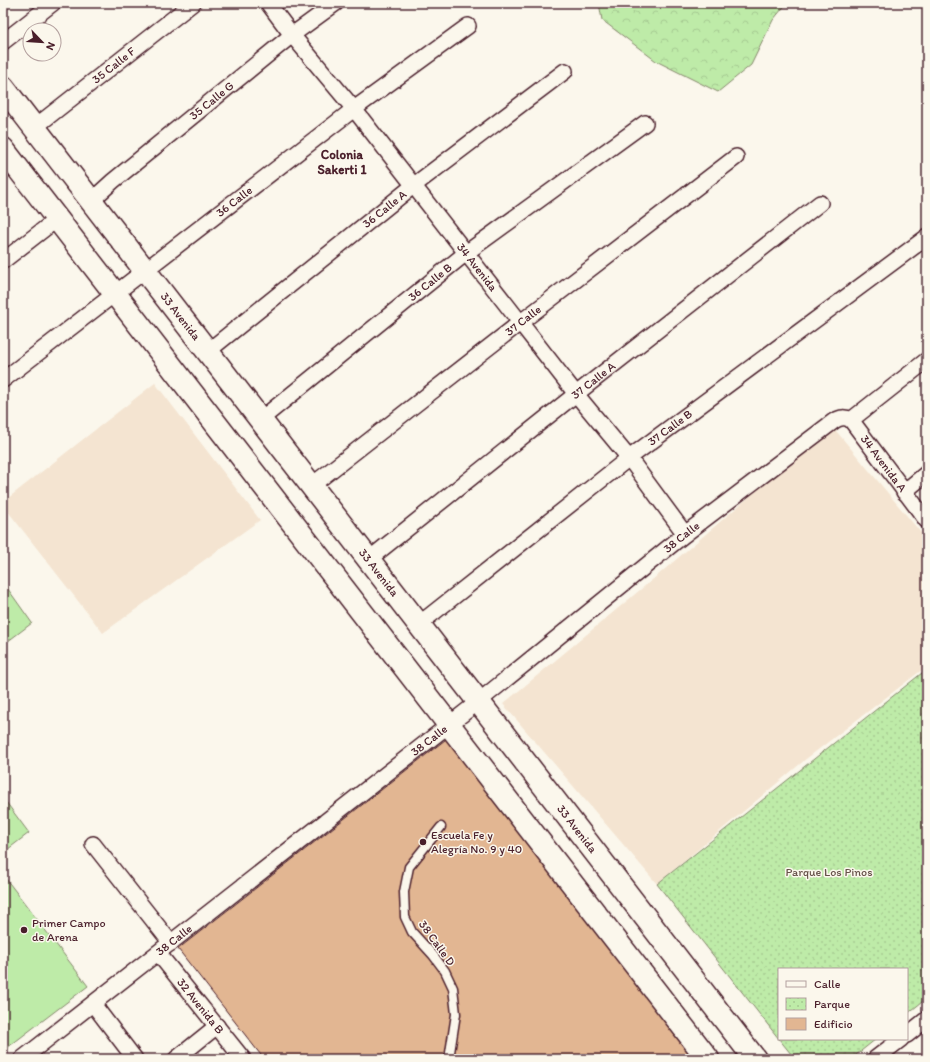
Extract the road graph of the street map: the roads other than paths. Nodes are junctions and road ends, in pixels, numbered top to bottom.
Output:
1 (54, 3) edge
2 (193, 3) edge
3 (268, 3) edge
4 (336, 3) edge
5 (468, 26) dead end
6 (292, 35) junction
7 (3, 42) edge
8 (565, 71) dead end
9 (3, 87) edge
10 (354, 109) junction
11 (645, 123) dead end
12 (35, 127) junction
13 (4, 152) edge
14 (736, 157) dead end
15 (414, 186) junction
16 (91, 201) junction
17 (820, 203) dead end
18 (57, 219) junction
19 (927, 237) edge
20 (466, 253) junction
21 (3, 261) edge
22 (145, 271) junction
23 (114, 294) junction
24 (521, 322) junction
25 (208, 352) junction
26 (927, 360) edge
27 (3, 380) edge
28 (576, 394) junction
29 (260, 420) junction
30 (852, 420) junction
31 (629, 458) junction
32 (927, 472) edge
33 (311, 486) junction
34 (904, 492) junction
35 (927, 521) edge
36 (685, 534) junction
37 (368, 560) junction
38 (418, 625) junction
39 (478, 702) junction
40 (450, 724) junction
41 (441, 827) dead end
42 (94, 844) dead end
43 (171, 943) junction
44 (158, 953) junction
45 (93, 1004) junction
46 (927, 1019) edge
47 (217, 1026) junction
48 (908, 1034) edge
49 (900, 1040) edge
50 (22, 1059) edge
51 (135, 1059) edge
52 (176, 1059) edge
53 (243, 1059) edge
54 (448, 1059) edge
55 (708, 1059) edge
56 (755, 1059) edge
57 (875, 1059) edge

1 - 7 street
2 - 12 street, 35 Calle F
3 - 6 street, 34 Avenida
4 - 6 street, 35 Calle G
5 - 10 street, 36 Calle
6 - 10 street, 34 Avenida
6 - 16 street, 35 Calle G
8 - 15 street, 36 Calle A
9 - 12 street, 33 Avenida
10 - 15 street, 34 Avenida
10 - 22 street, 36 Calle
11 - 20 street, 36 Calle B
12 - 16 street, 33 Avenida
13 - 18 street
14 - 24 street, 37 Calle
15 - 20 street, 34 Avenida
15 - 25 street, 36 Calle A
16 - 22 street, 33 Avenida
17 - 28 street, 37 Calle A
18 - 21 street
18 - 23 street
19 - 31 street, 37 Calle B
20 - 24 street, 34 Avenida
20 - 29 street, 36 Calle B
22 - 23 street, 36 Calle
22 - 25 street, 33 Avenida
23 - 27 street, 36 Calle
23 - 40 street
24 - 28 street, 34 Avenida
24 - 33 street, 37 Calle
25 - 29 street, 33 Avenida
26 - 30 street
28 - 31 street, 34 Avenida
28 - 37 street, 37 Calle A
29 - 33 street, 33 Avenida
30 - 34 street, 34 Avenida A
30 - 36 street, 38 Calle
31 - 36 street, 34 Avenida
31 - 38 street, 37 Calle B
32 - 34 street
33 - 37 street, 33 Avenida
34 - 35 street, 34 Avenida A
36 - 39 street, 38 Calle
37 - 38 street, 33 Avenida
38 - 39 street, 33 Avenida
39 - 40 street, 38 Calle
39 - 56 street, 33 Avenida
40 - 43 street, 38 Calle
40 - 55 street
41 - 54 lane, 38 Calle D
42 - 43 street
43 - 44 street, 38 Calle
44 - 45 street, 38 Calle
44 - 47 street, 32 Avenida B
45 - 50 street, 38 Calle
45 - 51 street
46 - 48 street
47 - 52 street
47 - 53 street, 32 Avenida B
49 - 57 street

